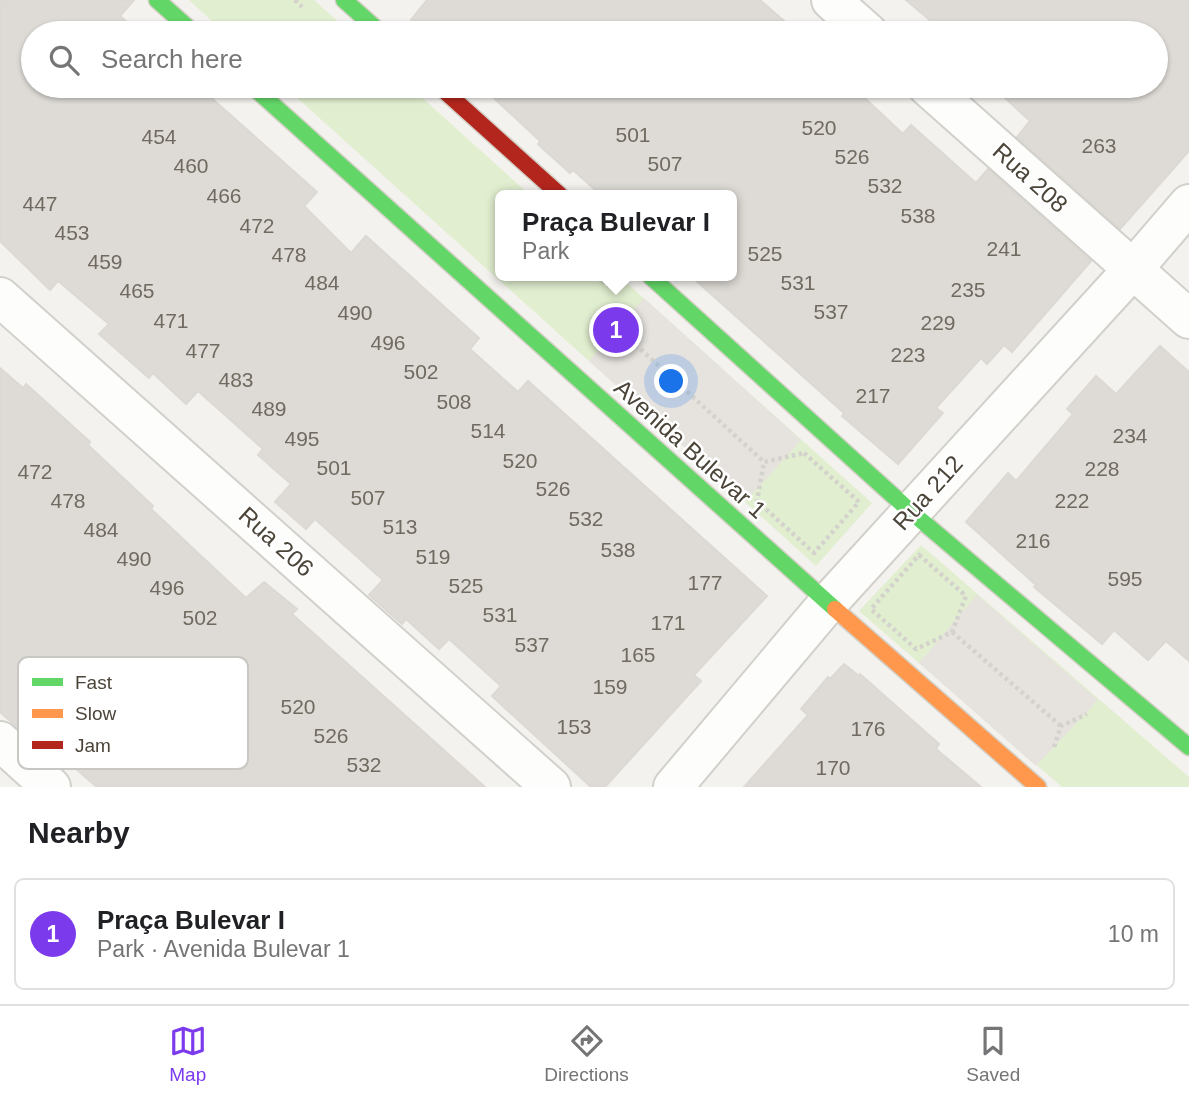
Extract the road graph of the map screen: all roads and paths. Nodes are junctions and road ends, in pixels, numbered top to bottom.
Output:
1 (157, 0) edge
2 (344, 0) edge
3 (831, 0) edge
4 (181, 21) edge
5 (368, 21) edge
6 (855, 21) edge
7 (265, 98) edge
8 (452, 98) edge
9 (941, 98) edge
10 (554, 190) edge
11 (1189, 204) edge
12 (1133, 269) junction
13 (603, 281) edge
14 (655, 281) edge
15 (613, 290) dead end
16 (0, 297) edge
17 (621, 297) dead end
18 (1189, 319) edge
19 (764, 461) junction
20 (910, 511) junction
21 (828, 603) junction
22 (952, 632) junction
23 (1061, 726) dead end
24 (0, 741) edge
25 (1189, 747) edge
26 (18, 757) edge
27 (31, 769) edge
28 (51, 787) edge
29 (551, 787) edge
30 (673, 787) edge
31 (1038, 787) edge

1 - 4 street
2 - 5 street
3 - 6 street
7 - 21 street, Avenida Bulevar 1
8 - 10 street
9 - 12 street, Rua 208
11 - 12 street, Rua 212
12 - 18 street
12 - 20 street, Rua 212
13 - 15 path
14 - 20 street
16 - 29 street, Rua 206
17 - 19 path
19 - 19 path
20 - 21 street, Rua 212
20 - 25 street
21 - 30 street, Rua 212
21 - 31 street, Avenida Bulevar 1
22 - 22 path
22 - 23 path
24 - 26 street
27 - 28 street

